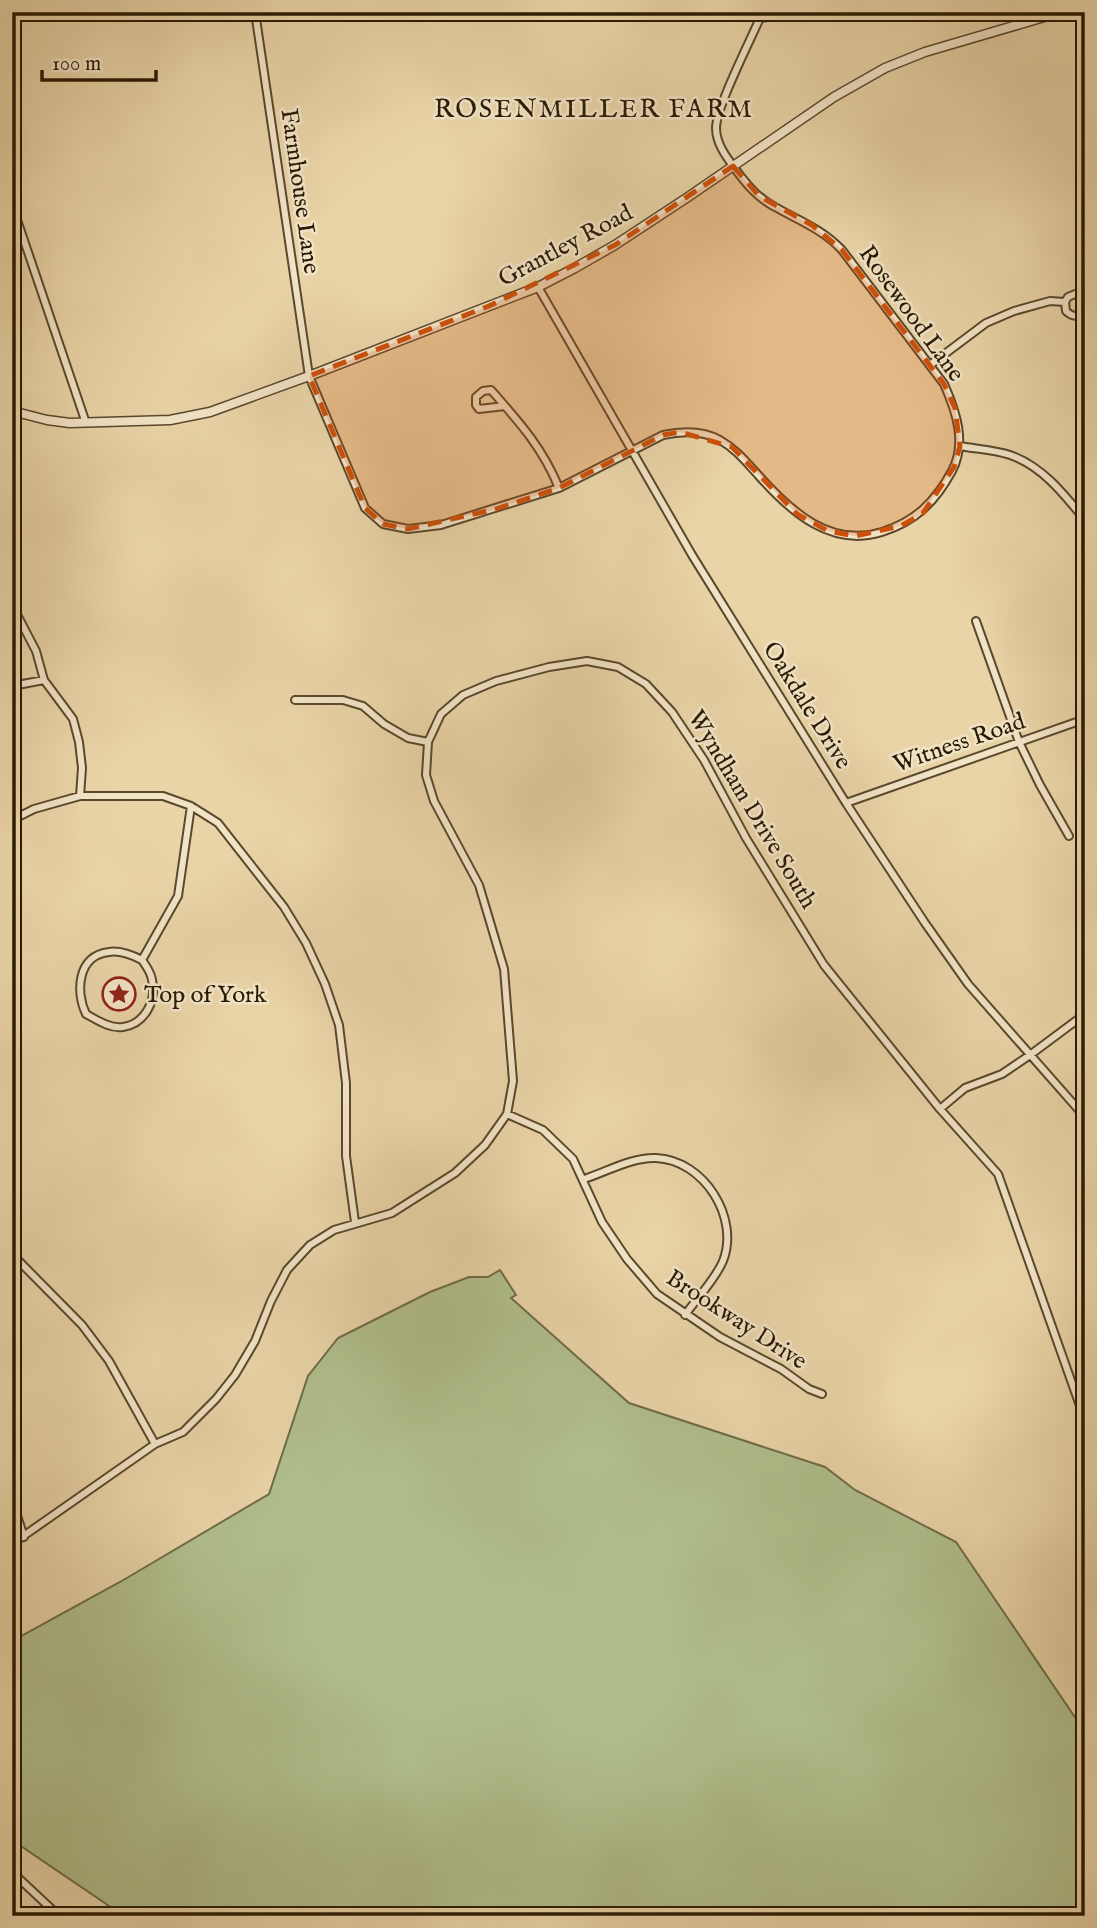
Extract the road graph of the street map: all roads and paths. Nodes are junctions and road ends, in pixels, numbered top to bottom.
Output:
1 (256, 12) edge
2 (812, 12) edge
3 (1061, 12) edge
4 (759, 15) edge
5 (733, 166) junction
6 (12, 205) edge
7 (538, 287) junction
8 (1085, 299) edge
9 (1065, 302) junction
10 (1085, 312) edge
11 (930, 365) junction
12 (309, 376) junction
13 (505, 406) junction
14 (12, 411) edge
15 (86, 423) junction
16 (960, 446) junction
17 (632, 451) junction
18 (559, 488) junction
19 (1085, 520) edge
20 (12, 605) edge
21 (976, 621) dead end
22 (44, 680) junction
23 (12, 686) edge
24 (295, 700) dead end
25 (1085, 719) edge
26 (1019, 741) junction
27 (428, 743) junction
28 (80, 796) junction
29 (846, 803) junction
30 (191, 806) junction
31 (12, 820) edge
32 (1069, 836) dead end
33 (142, 960) junction
34 (1085, 1014) edge
35 (1030, 1055) junction
36 (940, 1109) junction
37 (507, 1114) junction
38 (1085, 1117) edge
39 (584, 1179) junction
40 (355, 1222) junction
41 (12, 1254) edge
42 (685, 1315) junction
43 (822, 1394) dead end
44 (1085, 1420) edge
45 (155, 1444) junction
46 (12, 1500) edge
47 (24, 1536) junction
48 (12, 1544) edge
49 (12, 1872) edge
50 (59, 1916) edge

1 - 12 street, Farmhouse Lane
2 - 4 street
3 - 5 street, Grantley Road
4 - 5 street, Rosewood Lane
5 - 7 street, Grantley Road
5 - 11 street, Rosewood Lane
6 - 15 street
7 - 12 street, Grantley Road
7 - 17 street, Oakdale Drive
8 - 9 street
9 - 10 street
9 - 11 street
11 - 16 street, Rosewood Lane
12 - 15 street, Grantley Road
12 - 18 street, Rosewood Lane
13 - 13 street
13 - 18 street
14 - 15 street, Grantley Road
16 - 17 street, Rosewood Lane
16 - 19 street
17 - 18 street, Rosewood Lane
17 - 29 street, Oakdale Drive
20 - 22 street
21 - 26 street
22 - 23 street
22 - 28 street
24 - 27 street
25 - 26 street, Witness Road
26 - 29 street, Witness Road
26 - 32 street
27 - 36 street, Wyndham Drive South
27 - 37 street, Wyndham Drive South
28 - 30 street
28 - 31 street
29 - 35 street, Oakdale Drive
30 - 33 street
30 - 40 street
33 - 33 street
34 - 35 street
35 - 36 street
35 - 38 street, Oakdale Drive
36 - 44 street, Wyndham Drive South
37 - 39 street, Brookway Drive
37 - 40 street, Wyndham Drive South
39 - 42 street, Brookway Drive
39 - 42 street
40 - 45 street, Wyndham Drive South
41 - 45 street
42 - 43 street, Brookway Drive
45 - 47 street, Wyndham Drive South
46 - 47 street
47 - 48 street, Wyndham Drive South
49 - 50 street

